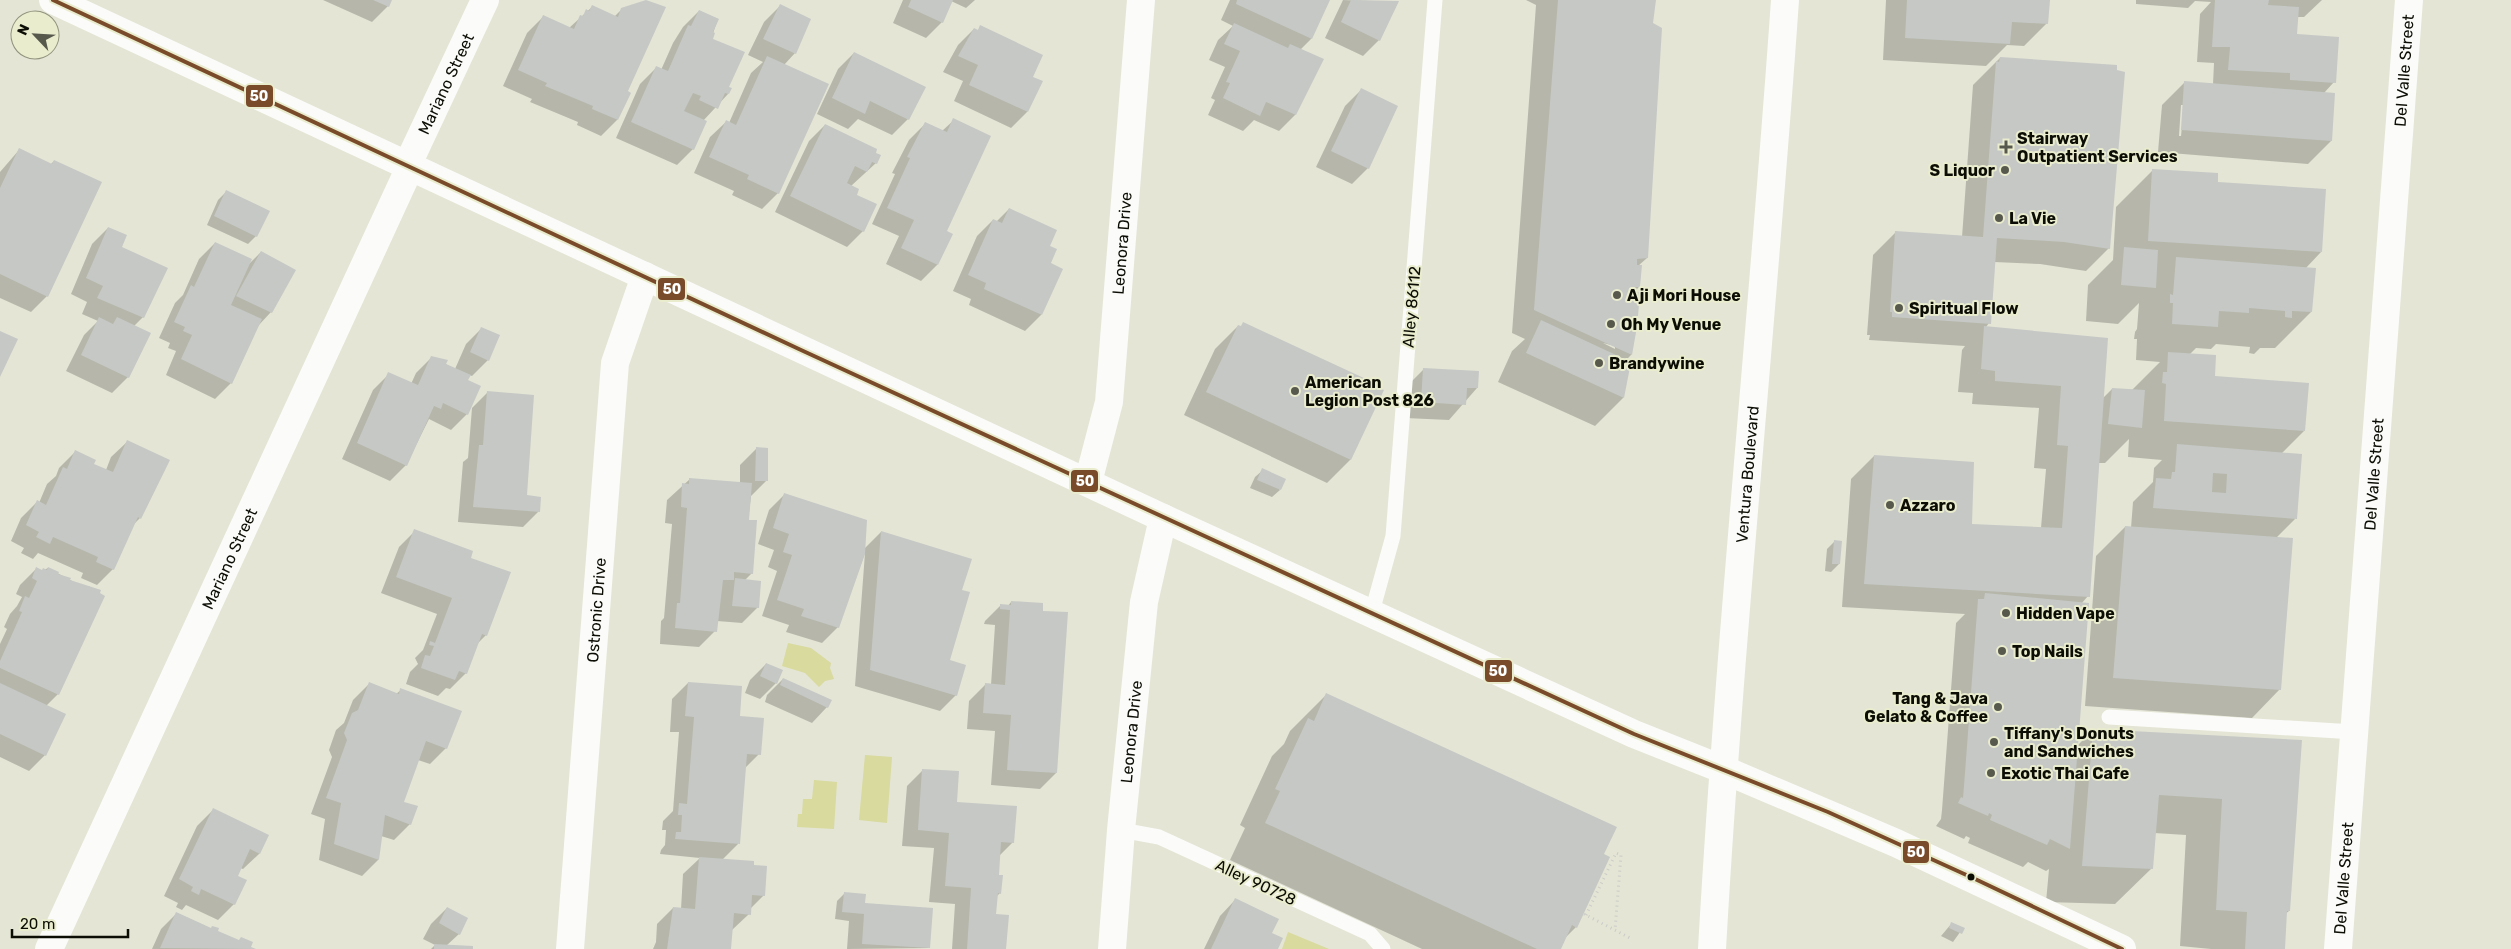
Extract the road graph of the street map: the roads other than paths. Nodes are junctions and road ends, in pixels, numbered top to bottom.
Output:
1 (53, 0) edge
2 (485, 0) edge
3 (1141, 0) edge
4 (1434, 0) edge
5 (1785, 0) edge
6 (2409, 0) edge
7 (408, 166) junction
8 (645, 276) junction
9 (1088, 482) junction
10 (1163, 518) junction
11 (1372, 612) junction
12 (2109, 717) dead end
13 (2354, 732) junction
14 (1722, 769) junction
15 (1121, 830) junction
16 (48, 949) edge
17 (570, 949) edge
18 (1112, 949) edge
19 (1383, 949) edge
20 (1712, 949) edge
21 (2122, 949) edge
22 (2338, 949) edge

1 - 7 street
2 - 7 street, Mariano Street
3 - 9 street, Leonora Drive
4 - 11 lane, Alley 86112
5 - 14 street, Ventura Boulevard
6 - 13 street, Del Valle Street
7 - 8 street
7 - 16 street, Mariano Street
8 - 9 street
8 - 17 street, Ostronic Drive
9 - 10 street
10 - 11 street
10 - 15 street, Leonora Drive
11 - 14 street
12 - 13 lane
13 - 22 street, Del Valle Street
14 - 20 street, Ventura Boulevard
14 - 21 street
15 - 18 street, Leonora Drive
15 - 19 lane, Alley 90728

